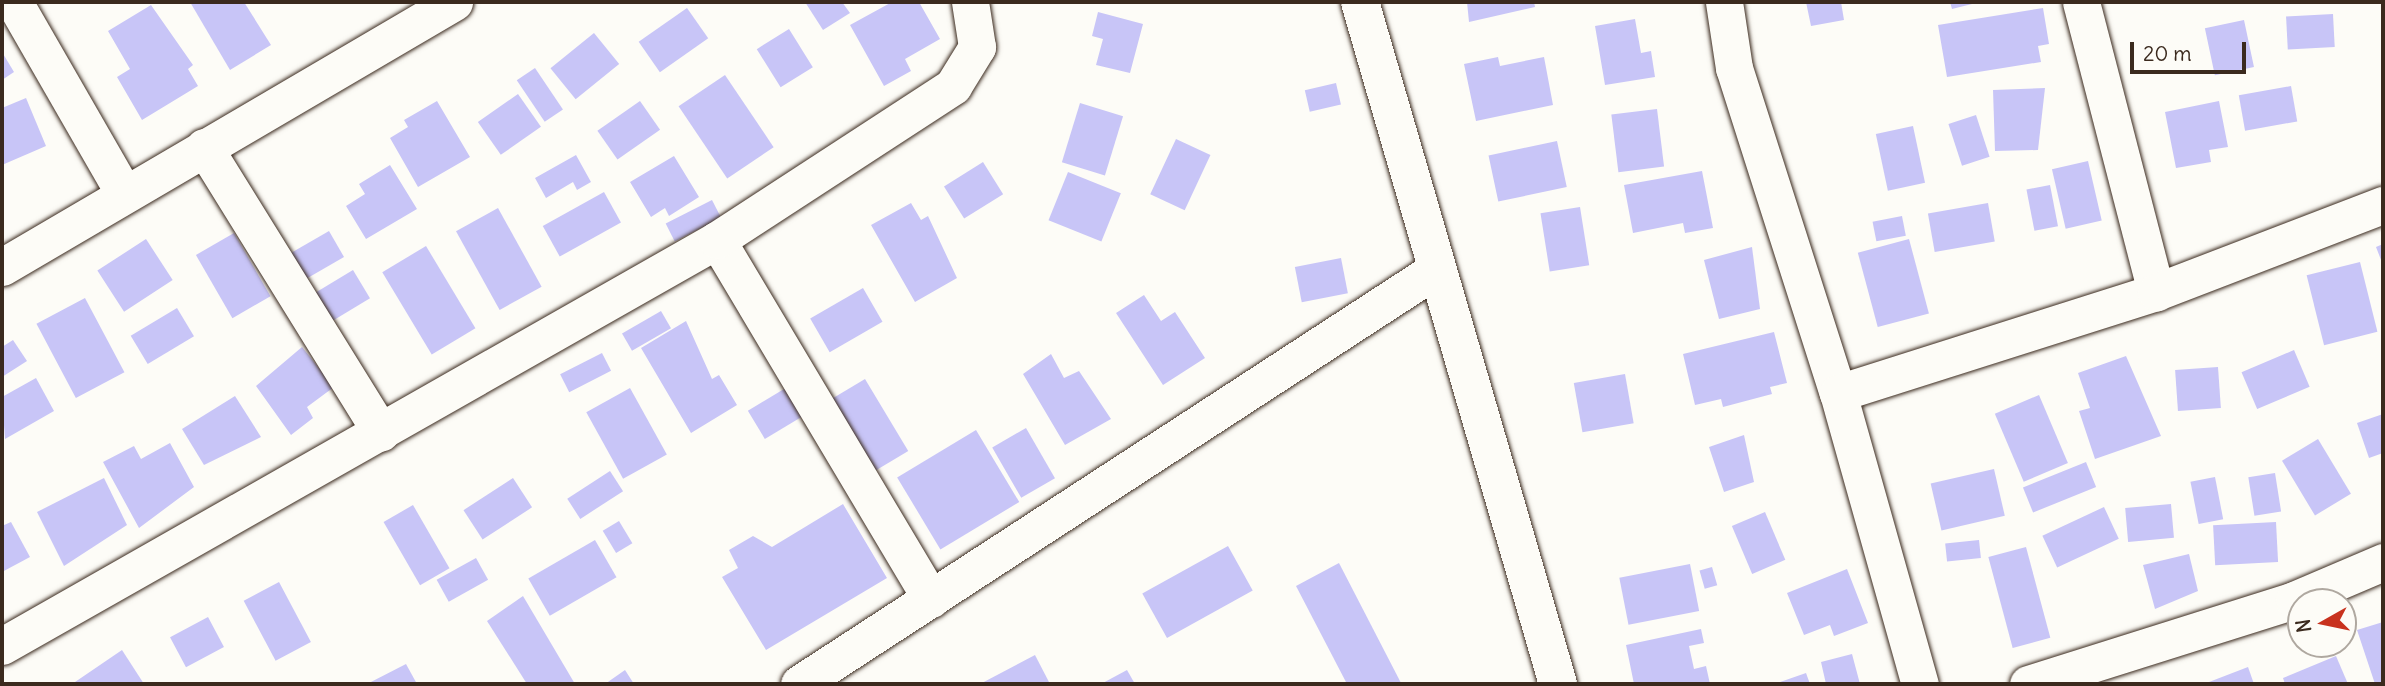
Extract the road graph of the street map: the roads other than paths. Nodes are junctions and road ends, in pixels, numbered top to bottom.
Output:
1 (14, 2) edge
2 (454, 2) edge
3 (970, 2) edge
4 (1360, 2) edge
5 (1724, 2) edge
6 (2081, 2) edge
7 (205, 147) junction
8 (124, 193) junction
9 (2383, 205) edge
10 (717, 240) junction
11 (2, 267) edge
12 (1435, 270) junction
13 (2156, 292) junction
14 (1838, 393) junction
15 (382, 433) junction
16 (2383, 562) edge
17 (931, 598) junction
18 (2, 646) edge
19 (799, 684) edge
20 (1558, 684) edge
21 (1920, 684) edge
22 (2028, 684) edge

1 - 8 street
2 - 7 street
3 - 10 street
4 - 12 street
5 - 14 street
6 - 13 street
7 - 8 street
7 - 15 street
8 - 11 street
9 - 13 street
10 - 15 street
10 - 17 street
12 - 17 street
12 - 20 street
13 - 14 street
14 - 21 street
15 - 18 street
16 - 22 street
17 - 19 street

